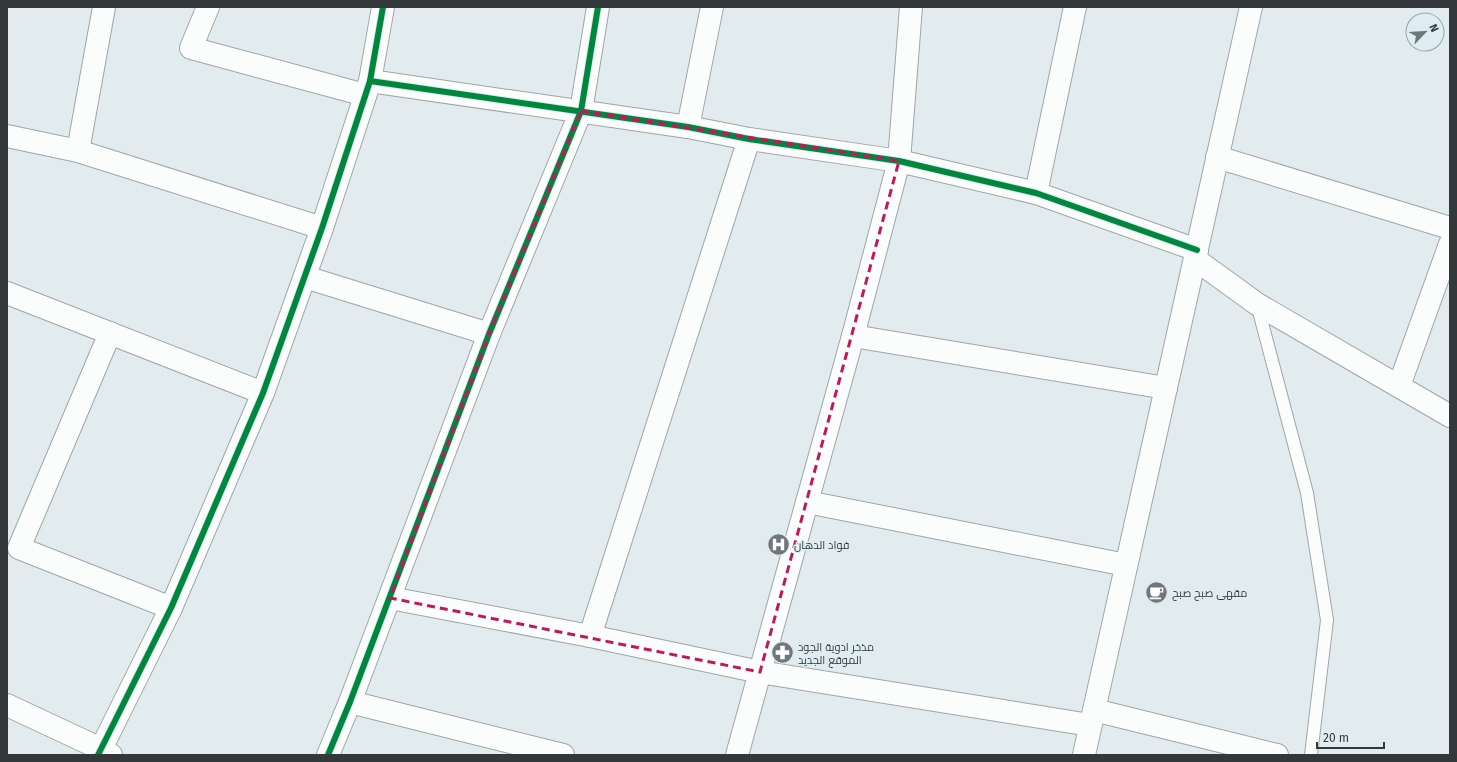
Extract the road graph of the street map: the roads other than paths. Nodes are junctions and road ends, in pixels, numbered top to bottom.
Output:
1 (104, 7) edge
2 (208, 7) edge
3 (383, 7) edge
4 (598, 7) edge
5 (712, 7) edge
6 (911, 7) edge
7 (1075, 7) edge
8 (1251, 7) edge
9 (368, 88) junction
10 (581, 111) junction
11 (688, 127) junction
12 (7, 136) edge
13 (749, 139) junction
14 (78, 151) junction
15 (1217, 157) junction
16 (899, 161) junction
17 (1036, 193) junction
18 (322, 228) junction
19 (1450, 228) edge
20 (1450, 244) edge
21 (1196, 254) junction
22 (304, 277) junction
23 (7, 293) edge
24 (1257, 304) junction
25 (110, 333) junction
26 (489, 334) junction
27 (853, 336) junction
28 (1399, 386) junction
29 (1166, 388) junction
30 (263, 393) junction
31 (1450, 416) edge
32 (807, 502) junction
33 (1126, 565) junction
34 (390, 598) junction
35 (171, 608) junction
36 (590, 636) junction
37 (760, 672) junction
38 (350, 702) junction
39 (7, 705) edge
40 (1092, 718) junction
41 (103, 753) edge
42 (328, 755) edge
43 (563, 755) edge
44 (737, 755) edge
45 (1084, 755) edge
46 (1277, 755) edge
47 (1311, 755) edge

1 - 14 street
2 - 9 street
3 - 9 street
4 - 10 street
5 - 11 street
6 - 16 street
7 - 17 street
8 - 15 street
9 - 10 street
9 - 18 street
10 - 11 street
10 - 26 street
11 - 13 street
12 - 14 street
13 - 16 street
13 - 36 street
14 - 18 street
15 - 19 street
15 - 21 street
16 - 17 street
16 - 27 street
17 - 21 street
18 - 22 street
20 - 28 street
21 - 24 street
21 - 29 street
22 - 26 street
22 - 30 street
23 - 25 street
24 - 28 street
24 - 47 lane
25 - 30 street
25 - 35 street
26 - 34 street
27 - 29 street
27 - 32 street
28 - 31 street
29 - 33 street
30 - 35 street
32 - 33 street
32 - 37 street
33 - 40 street
34 - 36 street
34 - 38 street
35 - 41 street
36 - 37 street
37 - 40 street
37 - 44 street
38 - 42 street
38 - 43 street
39 - 41 street
40 - 45 street
40 - 46 street

